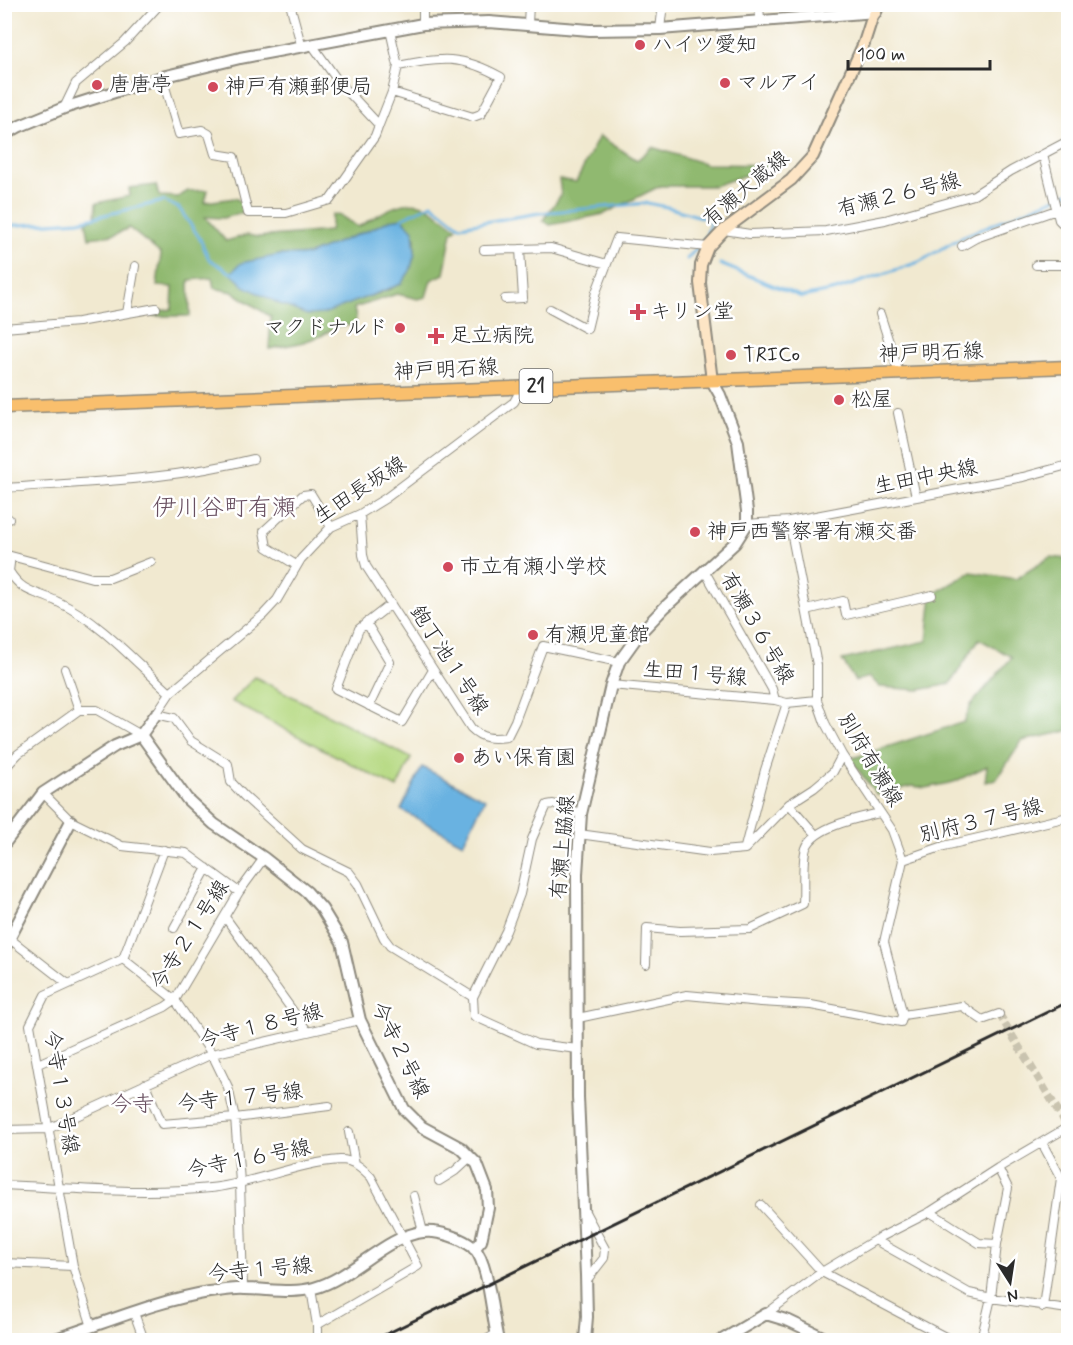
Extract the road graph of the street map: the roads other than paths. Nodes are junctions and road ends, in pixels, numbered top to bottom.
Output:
1 (160, 4) edge
2 (290, 4) edge
3 (423, 4) edge
4 (529, 4) edge
5 (663, 4) edge
6 (759, 4) edge
7 (878, 8) edge
8 (760, 20) junction
9 (423, 24) junction
10 (528, 24) junction
11 (660, 29) junction
12 (390, 30) junction
13 (308, 47) junction
14 (398, 66) junction
15 (162, 77) junction
16 (392, 92) junction
17 (64, 108) junction
18 (379, 125) junction
19 (4, 135) edge
20 (1068, 141) edge
21 (1043, 154) junction
22 (1068, 206) edge
23 (1056, 208) junction
24 (1068, 229) edge
25 (724, 230) junction
26 (962, 246) dead end
27 (708, 247) junction
28 (520, 249) junction
29 (484, 250) dead end
30 (607, 264) junction
31 (1036, 265) dead end
32 (1068, 265) edge
33 (135, 266) dead end
34 (505, 299) dead end
35 (156, 308) dead end
36 (550, 309) dead end
37 (127, 313) junction
38 (880, 314) dead end
39 (4, 328) edge
40 (1068, 367) edge
41 (899, 374) junction
42 (712, 381) junction
43 (523, 386) junction
44 (4, 407) edge
45 (898, 413) dead end
46 (253, 459) dead end
47 (1068, 465) edge
48 (4, 488) edge
49 (916, 497) junction
50 (360, 514) junction
51 (789, 521) junction
52 (747, 524) junction
53 (331, 527) junction
54 (8, 555) edge
55 (151, 562) dead end
56 (296, 565) junction
57 (704, 570) junction
58 (932, 595) dead end
59 (391, 604) junction
60 (807, 610) junction
61 (366, 622) junction
62 (619, 662) junction
63 (65, 669) dead end
64 (432, 669) junction
65 (611, 685) junction
66 (171, 693) junction
67 (776, 700) junction
68 (818, 700) junction
69 (787, 703) junction
70 (369, 706) junction
71 (79, 710) junction
72 (156, 714) junction
73 (141, 735) junction
74 (842, 755) junction
75 (4, 770) edge
76 (43, 793) junction
77 (789, 804) junction
78 (880, 813) junction
79 (581, 814) junction
80 (1068, 817) edge
81 (71, 821) junction
82 (579, 834) junction
83 (815, 834) junction
84 (4, 844) edge
85 (745, 849) junction
86 (164, 850) junction
87 (264, 858) junction
88 (903, 860) junction
89 (207, 868) junction
90 (239, 892) junction
91 (225, 917) junction
92 (174, 928) dead end
93 (7, 944) edge
94 (123, 959) junction
95 (646, 964) dead end
96 (68, 984) junction
97 (473, 997) junction
98 (175, 1000) junction
99 (999, 1014) dead end
100 (903, 1015) junction
101 (578, 1018) junction
102 (360, 1020) junction
103 (308, 1032) junction
104 (578, 1049) junction
105 (212, 1054) junction
106 (38, 1064) junction
107 (145, 1084) junction
108 (329, 1106) dead end
109 (235, 1118) junction
110 (1068, 1127) edge
111 (48, 1129) junction
112 (4, 1130) edge
113 (349, 1132) dead end
114 (1042, 1143) junction
115 (470, 1157) junction
116 (356, 1164) junction
117 (998, 1168) junction
118 (439, 1181) dead end
119 (240, 1182) junction
120 (4, 1185) edge
121 (59, 1187) junction
122 (414, 1196) dead end
123 (761, 1205) dead end
124 (583, 1208) junction
125 (930, 1212) junction
126 (423, 1232) junction
127 (402, 1237) junction
128 (875, 1240) junction
129 (997, 1244) junction
130 (474, 1249) junction
131 (4, 1263) edge
132 (73, 1266) junction
133 (822, 1272) junction
134 (586, 1281) junction
135 (243, 1288) junction
136 (311, 1289) junction
137 (991, 1298) junction
138 (1043, 1307) junction
139 (1068, 1309) edge
140 (134, 1313) junction
141 (766, 1314) junction
142 (317, 1325) junction
143 (92, 1327) junction
144 (497, 1337) edge
145 (52, 1341) edge
146 (144, 1341) edge
147 (317, 1341) edge
148 (486, 1341) edge
149 (585, 1341) edge
150 (722, 1341) edge
151 (829, 1341) edge
152 (951, 1341) edge
153 (981, 1341) edge

1 - 17 street
2 - 13 street
3 - 9 street
4 - 10 street
5 - 11 street
6 - 8 street
7 - 8 street
7 - 25 main road, 有瀬大蔵線
8 - 11 street
9 - 10 street
9 - 12 street
10 - 11 street
12 - 13 street
12 - 14 street
13 - 15 street
13 - 18 street
14 - 16 street
14 - 16 street
15 - 17 street
15 - 18 street
16 - 18 street
17 - 19 street
20 - 21 street, 有瀬２６号線
21 - 23 street
21 - 25 street, 有瀬２６号線
22 - 23 street
23 - 24 street
23 - 26 street
25 - 27 main road, 有瀬大蔵線
27 - 30 street
27 - 42 main road, 有瀬大蔵線
28 - 29 street
28 - 30 street
28 - 34 street
30 - 36 street
31 - 32 street
33 - 37 street
35 - 37 street
37 - 39 street
38 - 41 street
40 - 41 main road, 神戸明石線 / 21
41 - 42 main road, 神戸明石線 / 21
42 - 43 main road, 神戸明石線 / 21
42 - 52 street
43 - 44 main road, 神戸明石線 / 21
43 - 50 street, 生田長坂線
45 - 49 street
46 - 48 street
47 - 49 street, 生田中央線
49 - 51 street, 生田中央線
50 - 53 street, 生田長坂線
50 - 59 street, 鉋丁池１号線
51 - 52 street, 生田中央線
51 - 60 street, 別府有瀬線
52 - 57 street, 有瀬上脇線
53 - 56 street, 生田長坂線
53 - 56 street
54 - 55 street
54 - 66 street
56 - 66 street, 生田長坂線
57 - 62 street, 有瀬上脇線
57 - 67 street, 有瀬３６号線
58 - 60 street
59 - 61 street
59 - 64 street, 鉋丁池１号線
60 - 68 street, 別府有瀬線
61 - 70 street
61 - 70 street
62 - 64 street, 鉋丁池１号線
62 - 65 street, 有瀬上脇線
63 - 71 street
64 - 70 street
65 - 67 street, 生田１号線
65 - 79 street, 有瀬上脇線
66 - 72 street, 生田長坂線
67 - 69 street, 有瀬３６号線
68 - 69 street, 有瀬３６号線
68 - 74 street, 別府有瀬線
69 - 85 street
71 - 73 street
71 - 75 street
72 - 73 street
72 - 97 street
73 - 76 street
73 - 87 street, 今寺２号線
74 - 77 street
74 - 78 street, 別府有瀬線
76 - 81 street
76 - 84 street
77 - 83 street
77 - 85 street
78 - 83 street
78 - 88 street, 別府有瀬線
79 - 82 street, 有瀬上脇線
79 - 97 street
80 - 88 street, 別府３７号線
81 - 86 street
81 - 93 street
82 - 85 street
82 - 101 street, 有瀬上脇線
83 - 95 street
86 - 89 street
86 - 94 street
87 - 90 street, 今寺２１号線
87 - 102 street, 今寺２号線
88 - 100 street
89 - 90 street
89 - 92 street
90 - 91 street, 今寺２１号線
91 - 98 street, 今寺２１号線
91 - 103 street
93 - 96 street
94 - 96 street, 今寺１３号線
94 - 98 street
96 - 106 street, 今寺１３号線
97 - 104 street
98 - 105 street
98 - 106 street, 今寺２１号線
99 - 100 street
100 - 101 street
101 - 104 street, 有瀬上脇線
102 - 103 street, 今寺１８号線
102 - 115 street, 今寺２号線
103 - 105 street, 今寺１８号線
104 - 124 street, 有瀬上脇線
105 - 107 street, 今寺１８号線
105 - 109 street
106 - 111 street, 今寺１３号線
107 - 109 street, 今寺１７号線
107 - 111 street, 今寺１８号線
108 - 109 street, 今寺１７号線
109 - 119 street
110 - 114 street
111 - 112 street, 今寺１８号線
111 - 121 street, 今寺１３号線
113 - 116 street
114 - 117 street
114 - 138 street
115 - 118 street
115 - 130 street, 今寺２号線
116 - 119 street, 今寺１６号線
116 - 127 street
117 - 125 street
117 - 129 street
119 - 121 street, 今寺１６号線
119 - 135 street
120 - 121 street, 今寺１６号線
121 - 132 street, 今寺１３号線
122 - 126 street
123 - 133 street
124 - 134 street, 有瀬上脇線
124 - 134 street
125 - 128 street
125 - 129 street
126 - 127 street, 今寺１号線
126 - 130 street, 今寺１号線
127 - 136 street, 今寺１号線
127 - 142 street
128 - 133 street
128 - 137 street
129 - 137 street
130 - 144 street
131 - 132 street
132 - 143 street, 今寺１３号線
133 - 141 street
133 - 152 street
134 - 149 street, 有瀬上脇線
135 - 136 street, 今寺１号線
135 - 140 street, 今寺１号線
136 - 142 street
137 - 138 street
137 - 153 street
138 - 139 street
140 - 143 street, 今寺１号線
140 - 146 street
141 - 150 street
141 - 151 street
142 - 147 street
143 - 145 street, 今寺１号線
144 - 148 street

